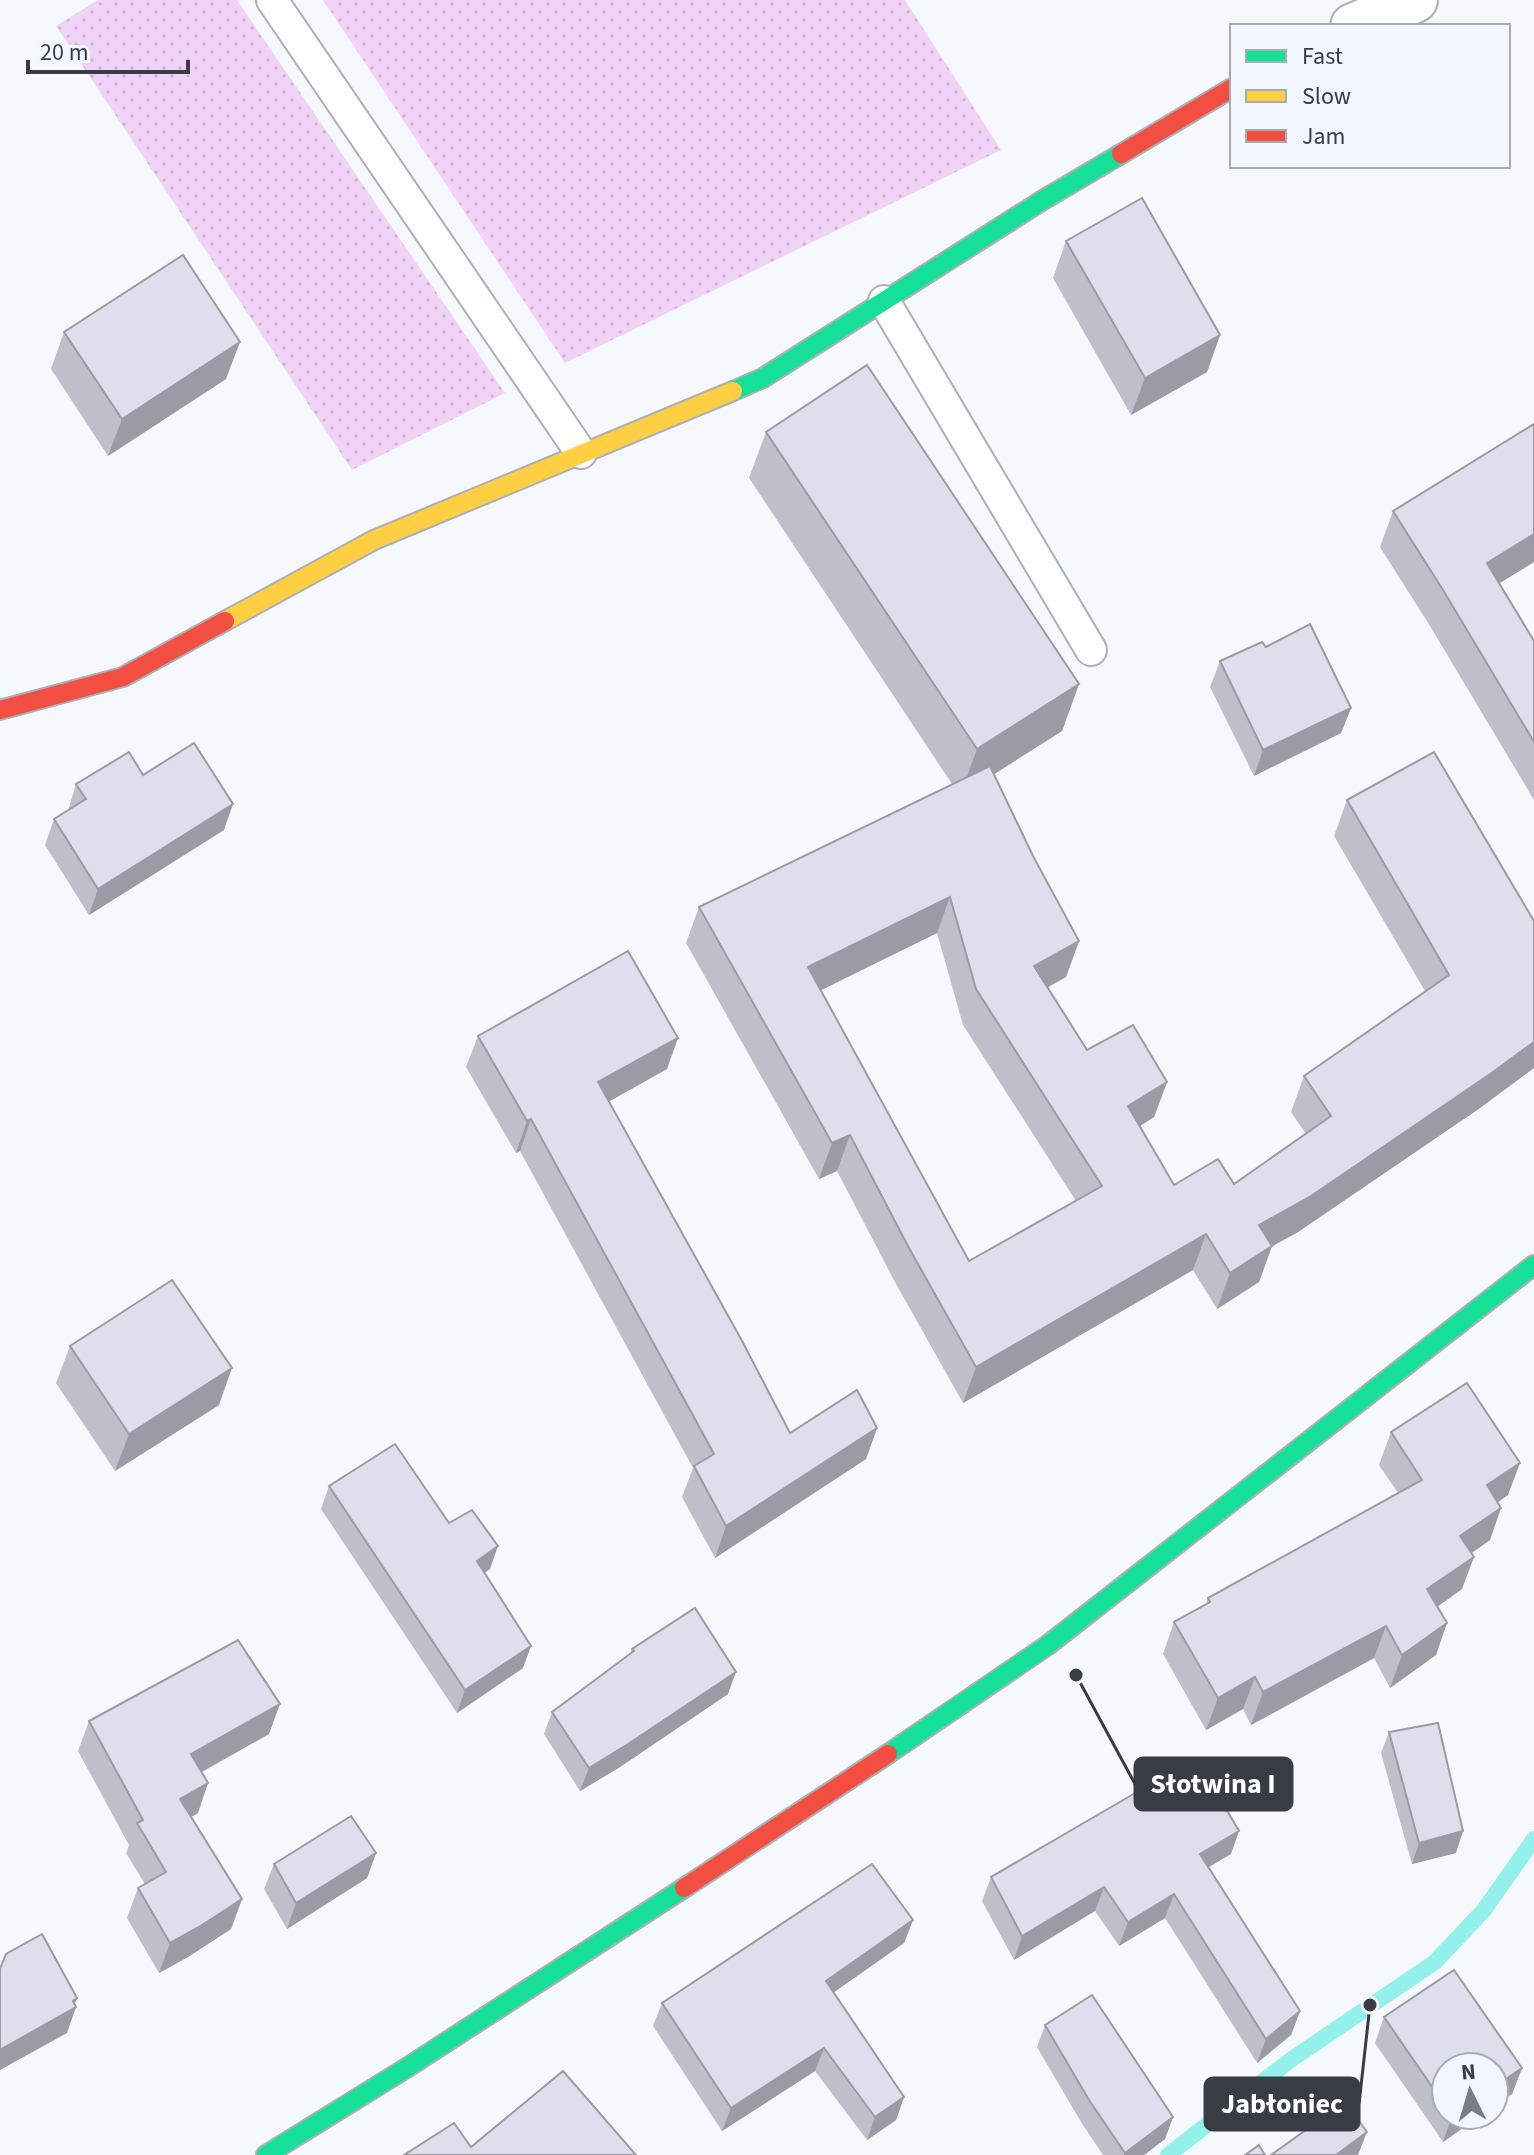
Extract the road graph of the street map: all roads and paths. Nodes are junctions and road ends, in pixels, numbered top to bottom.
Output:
1 (272, 0) edge
2 (1415, 0) edge
3 (1358, 24) edge
4 (1230, 89) edge
5 (884, 301) junction
6 (581, 453) junction
7 (1091, 650) dead end
8 (0, 710) edge
9 (1534, 1265) edge
10 (266, 2155) edge

1 - 6 lane
2 - 3 street
4 - 5 main road
5 - 6 main road
5 - 7 lane
6 - 8 main road
9 - 10 main road

